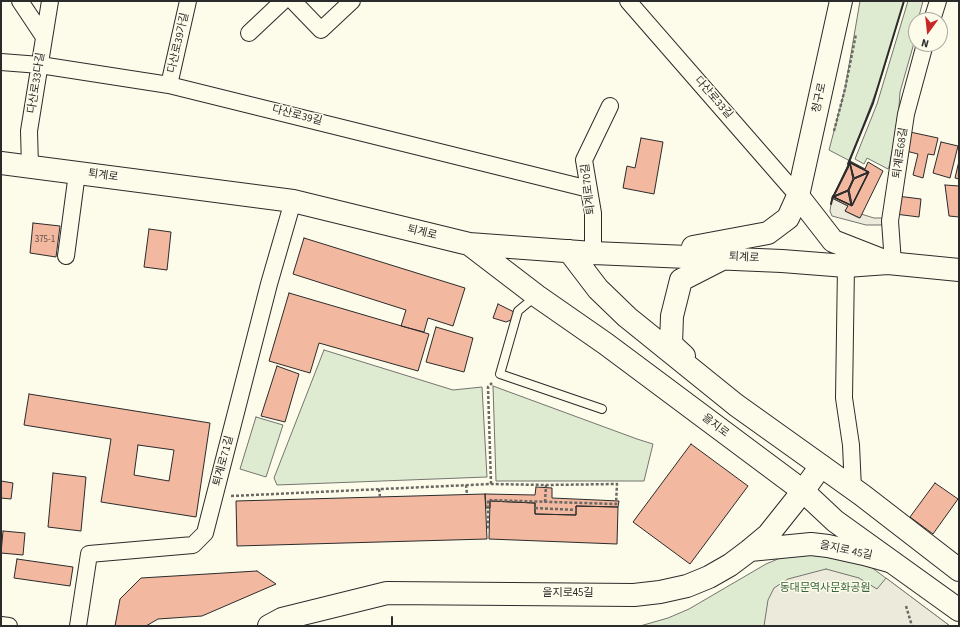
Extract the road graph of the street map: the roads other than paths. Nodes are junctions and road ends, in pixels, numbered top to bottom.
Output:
1 (20, 1) edge
2 (50, 1) edge
3 (188, 1) edge
4 (283, 1) edge
5 (293, 1) edge
6 (352, 1) edge
7 (628, 1) edge
8 (841, 1) edge
9 (938, 1) edge
10 (935, 12) edge
11 (249, 33) dead end
12 (44, 37) junction
13 (923, 52) edge
14 (1, 62) edge
15 (40, 65) junction
16 (170, 85) junction
17 (610, 106) dead end
18 (1, 163) edge
19 (30, 166) junction
20 (77, 172) junction
21 (589, 189) junction
22 (798, 196) junction
23 (293, 201) junction
24 (469, 244) junction
25 (569, 251) junction
26 (593, 253) junction
27 (652, 254) junction
28 (66, 256) dead end
29 (725, 257) junction
30 (891, 263) junction
31 (846, 266) junction
32 (959, 270) edge
33 (537, 296) junction
34 (736, 405) junction
35 (602, 409) dead end
36 (821, 466) junction
37 (853, 489) junction
38 (803, 491) junction
39 (750, 550) junction
40 (893, 563) junction
41 (959, 570) edge
42 (959, 610) edge
43 (1, 625) edge
44 (9, 626) edge
45 (78, 626) edge
46 (269, 626) edge

1 - 12 street
2 - 12 street, 다산로33다길
3 - 16 street, 다산로39가길
4 - 11 street
5 - 6 street
7 - 22 street, 다산로33길
8 - 22 main road, 청구로
9 - 10 street
12 - 15 street, 다산로33다길
13 - 30 street, 퇴계로68길
14 - 15 street, 다산로39길
15 - 16 street, 다산로39길
15 - 19 street, 다산로33다길
16 - 21 street, 다산로39길
17 - 21 street, 퇴계로70길
18 - 19 main road, 퇴계로
19 - 20 main road, 퇴계로
20 - 23 main road, 퇴계로
20 - 28 street
21 - 26 street, 퇴계로70길
22 - 27 main road, 청구로
22 - 30 main road
23 - 24 main road, 퇴계로
23 - 45 street, 퇴계로71길
24 - 25 main road, 퇴계로
24 - 33 main road, 을지로
25 - 26 main road, 퇴계로
25 - 34 main road
26 - 27 main road, 퇴계로
27 - 29 main road, 퇴계로
29 - 31 main road, 퇴계로
29 - 34 main road
30 - 31 main road, 퇴계로
30 - 32 main road, 퇴계로
31 - 37 street
33 - 35 lane
33 - 38 main road, 을지로
34 - 36 main road
36 - 37 main road
36 - 38 main road, 을지로45길
37 - 41 main road
38 - 39 main road, 을지로45길
38 - 40 main road, 을지로
39 - 40 main road, 을지로 45길
39 - 46 main road, 을지로45길
40 - 42 main road, 을지로
43 - 44 street

